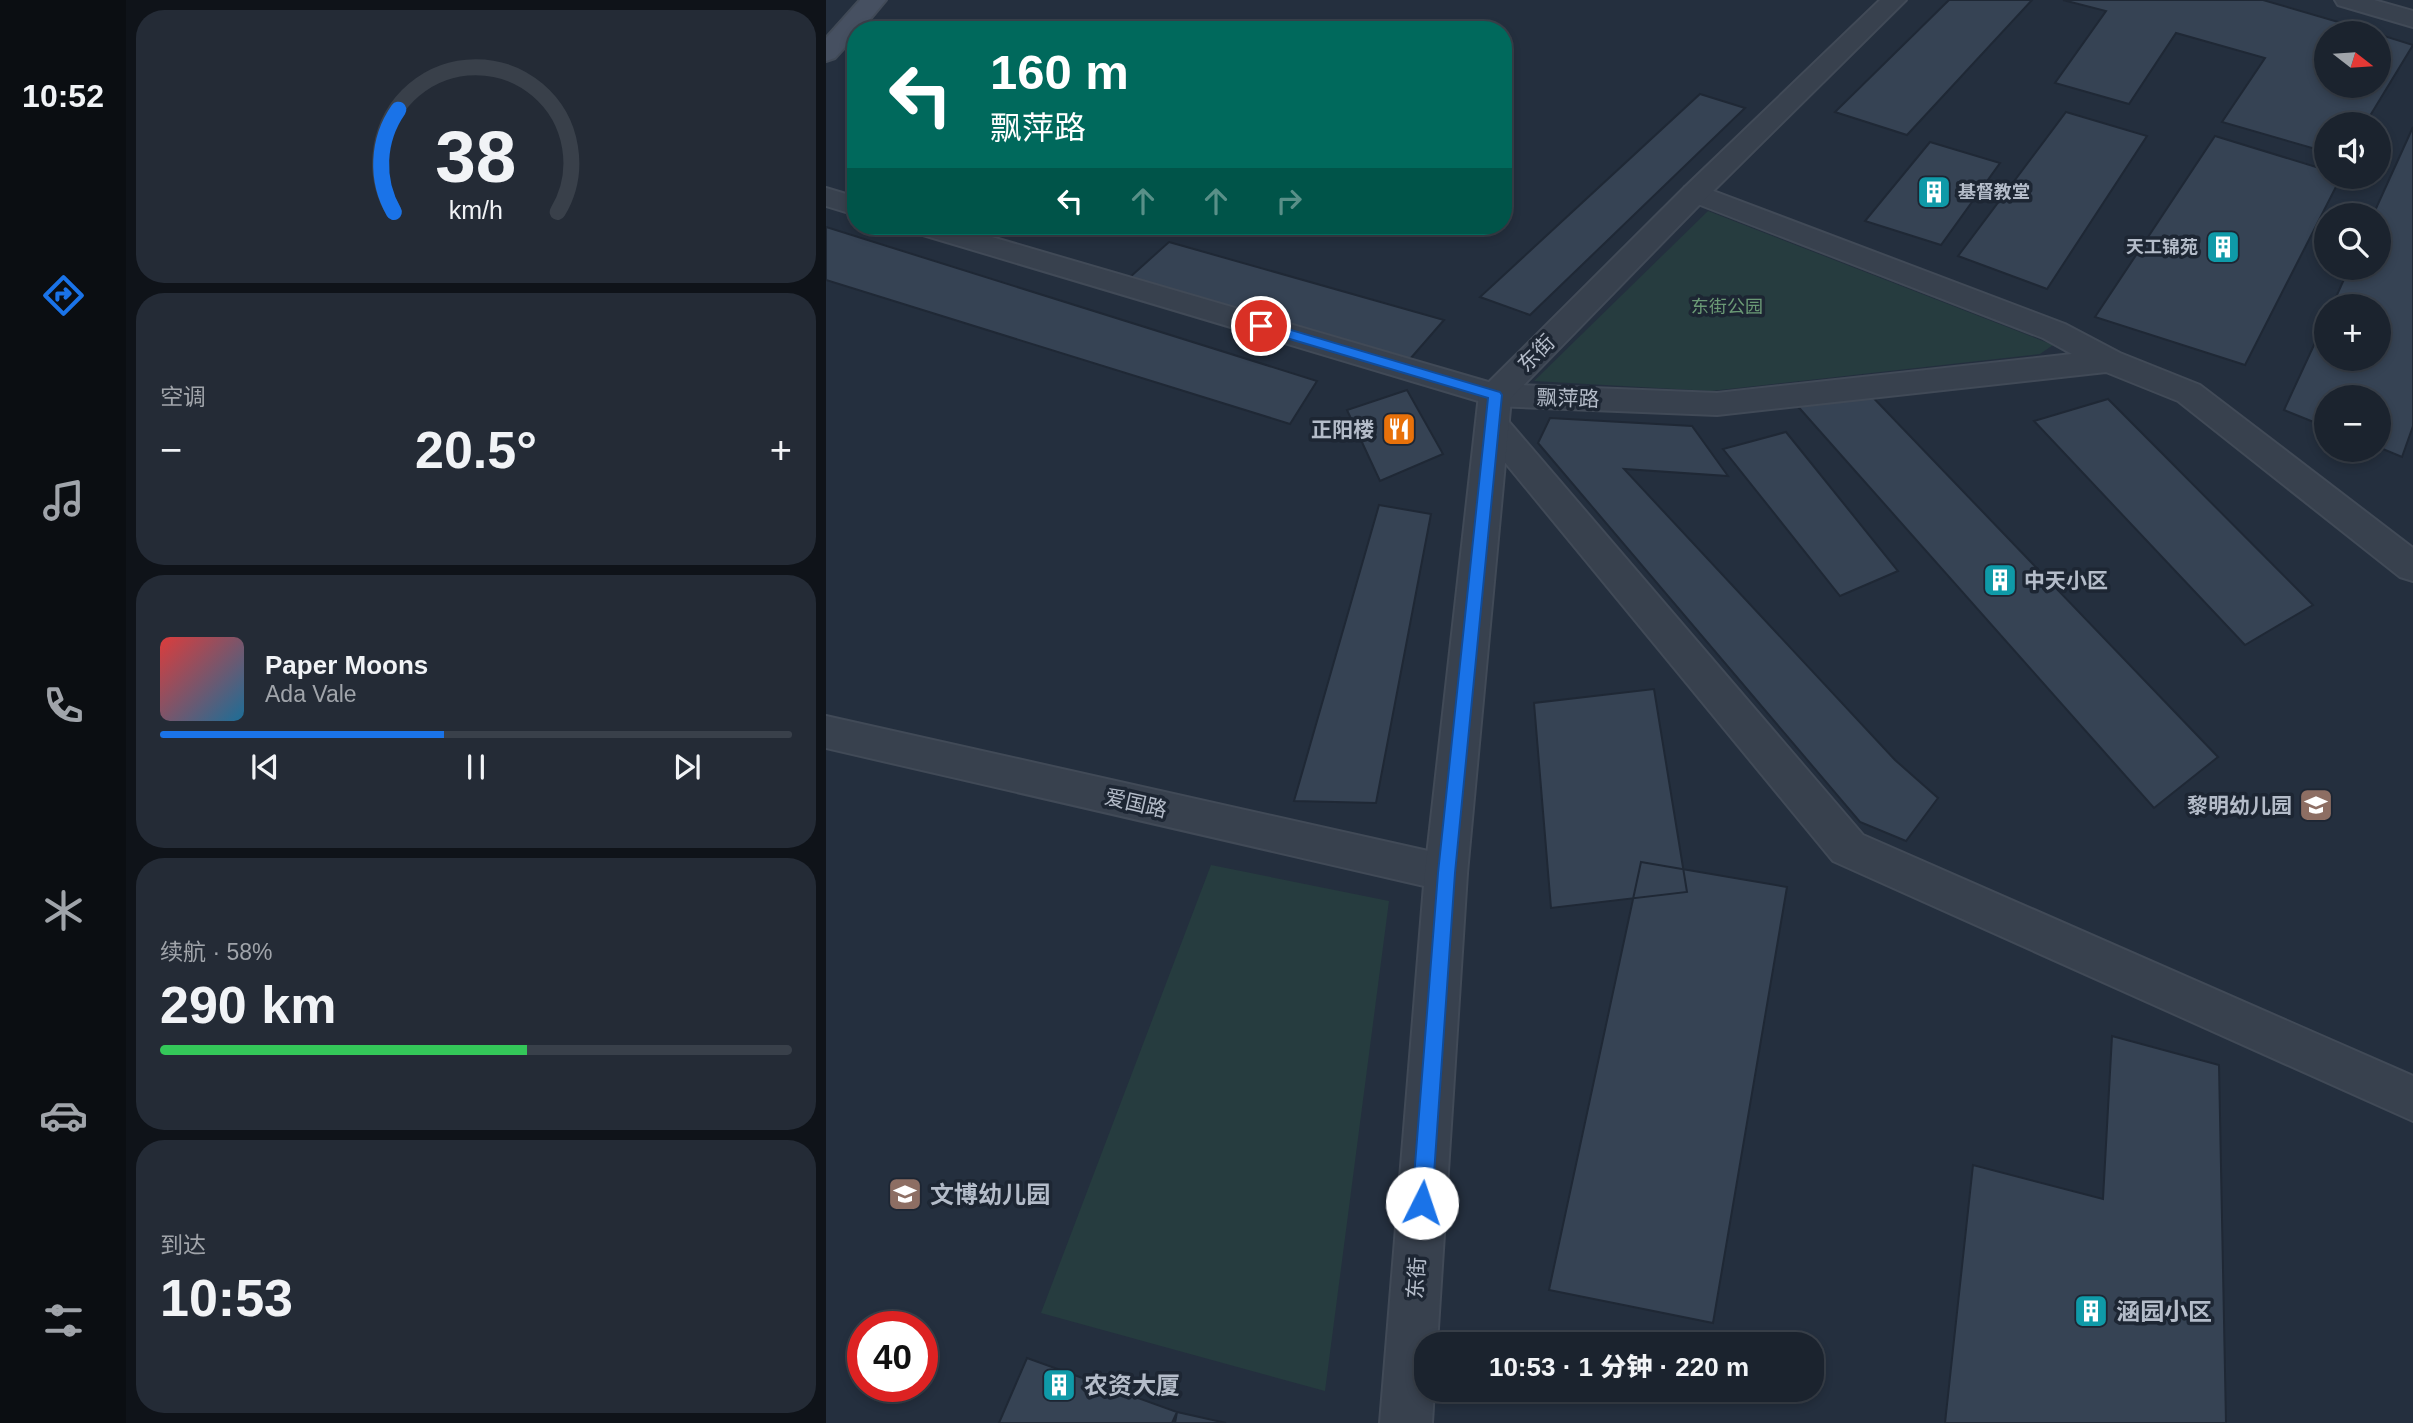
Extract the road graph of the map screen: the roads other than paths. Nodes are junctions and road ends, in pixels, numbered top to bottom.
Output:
1 (874, 0) edge
2 (1894, 0) edge
3 (2347, 0) edge
4 (2413, 19) edge
5 (855, 21) edge
6 (847, 30) edge
7 (826, 54) edge
8 (1695, 193) junction
9 (826, 197) edge
10 (847, 203) edge
11 (951, 235) edge
12 (2109, 360) junction
13 (1493, 409) junction
14 (2413, 567) edge
15 (826, 732) edge
16 (1446, 873) junction
17 (2413, 1099) edge
18 (1406, 1423) edge

1 - 5 main road
2 - 8 street, 东街
3 - 4 street
6 - 7 main road
8 - 12 street
8 - 13 street, 东街
9 - 10 street
11 - 13 street, 飘萍路
12 - 13 street, 飘萍路
12 - 14 street
13 - 16 street, 东街
13 - 17 street
15 - 16 street, 爱国路
16 - 18 street, 东街

